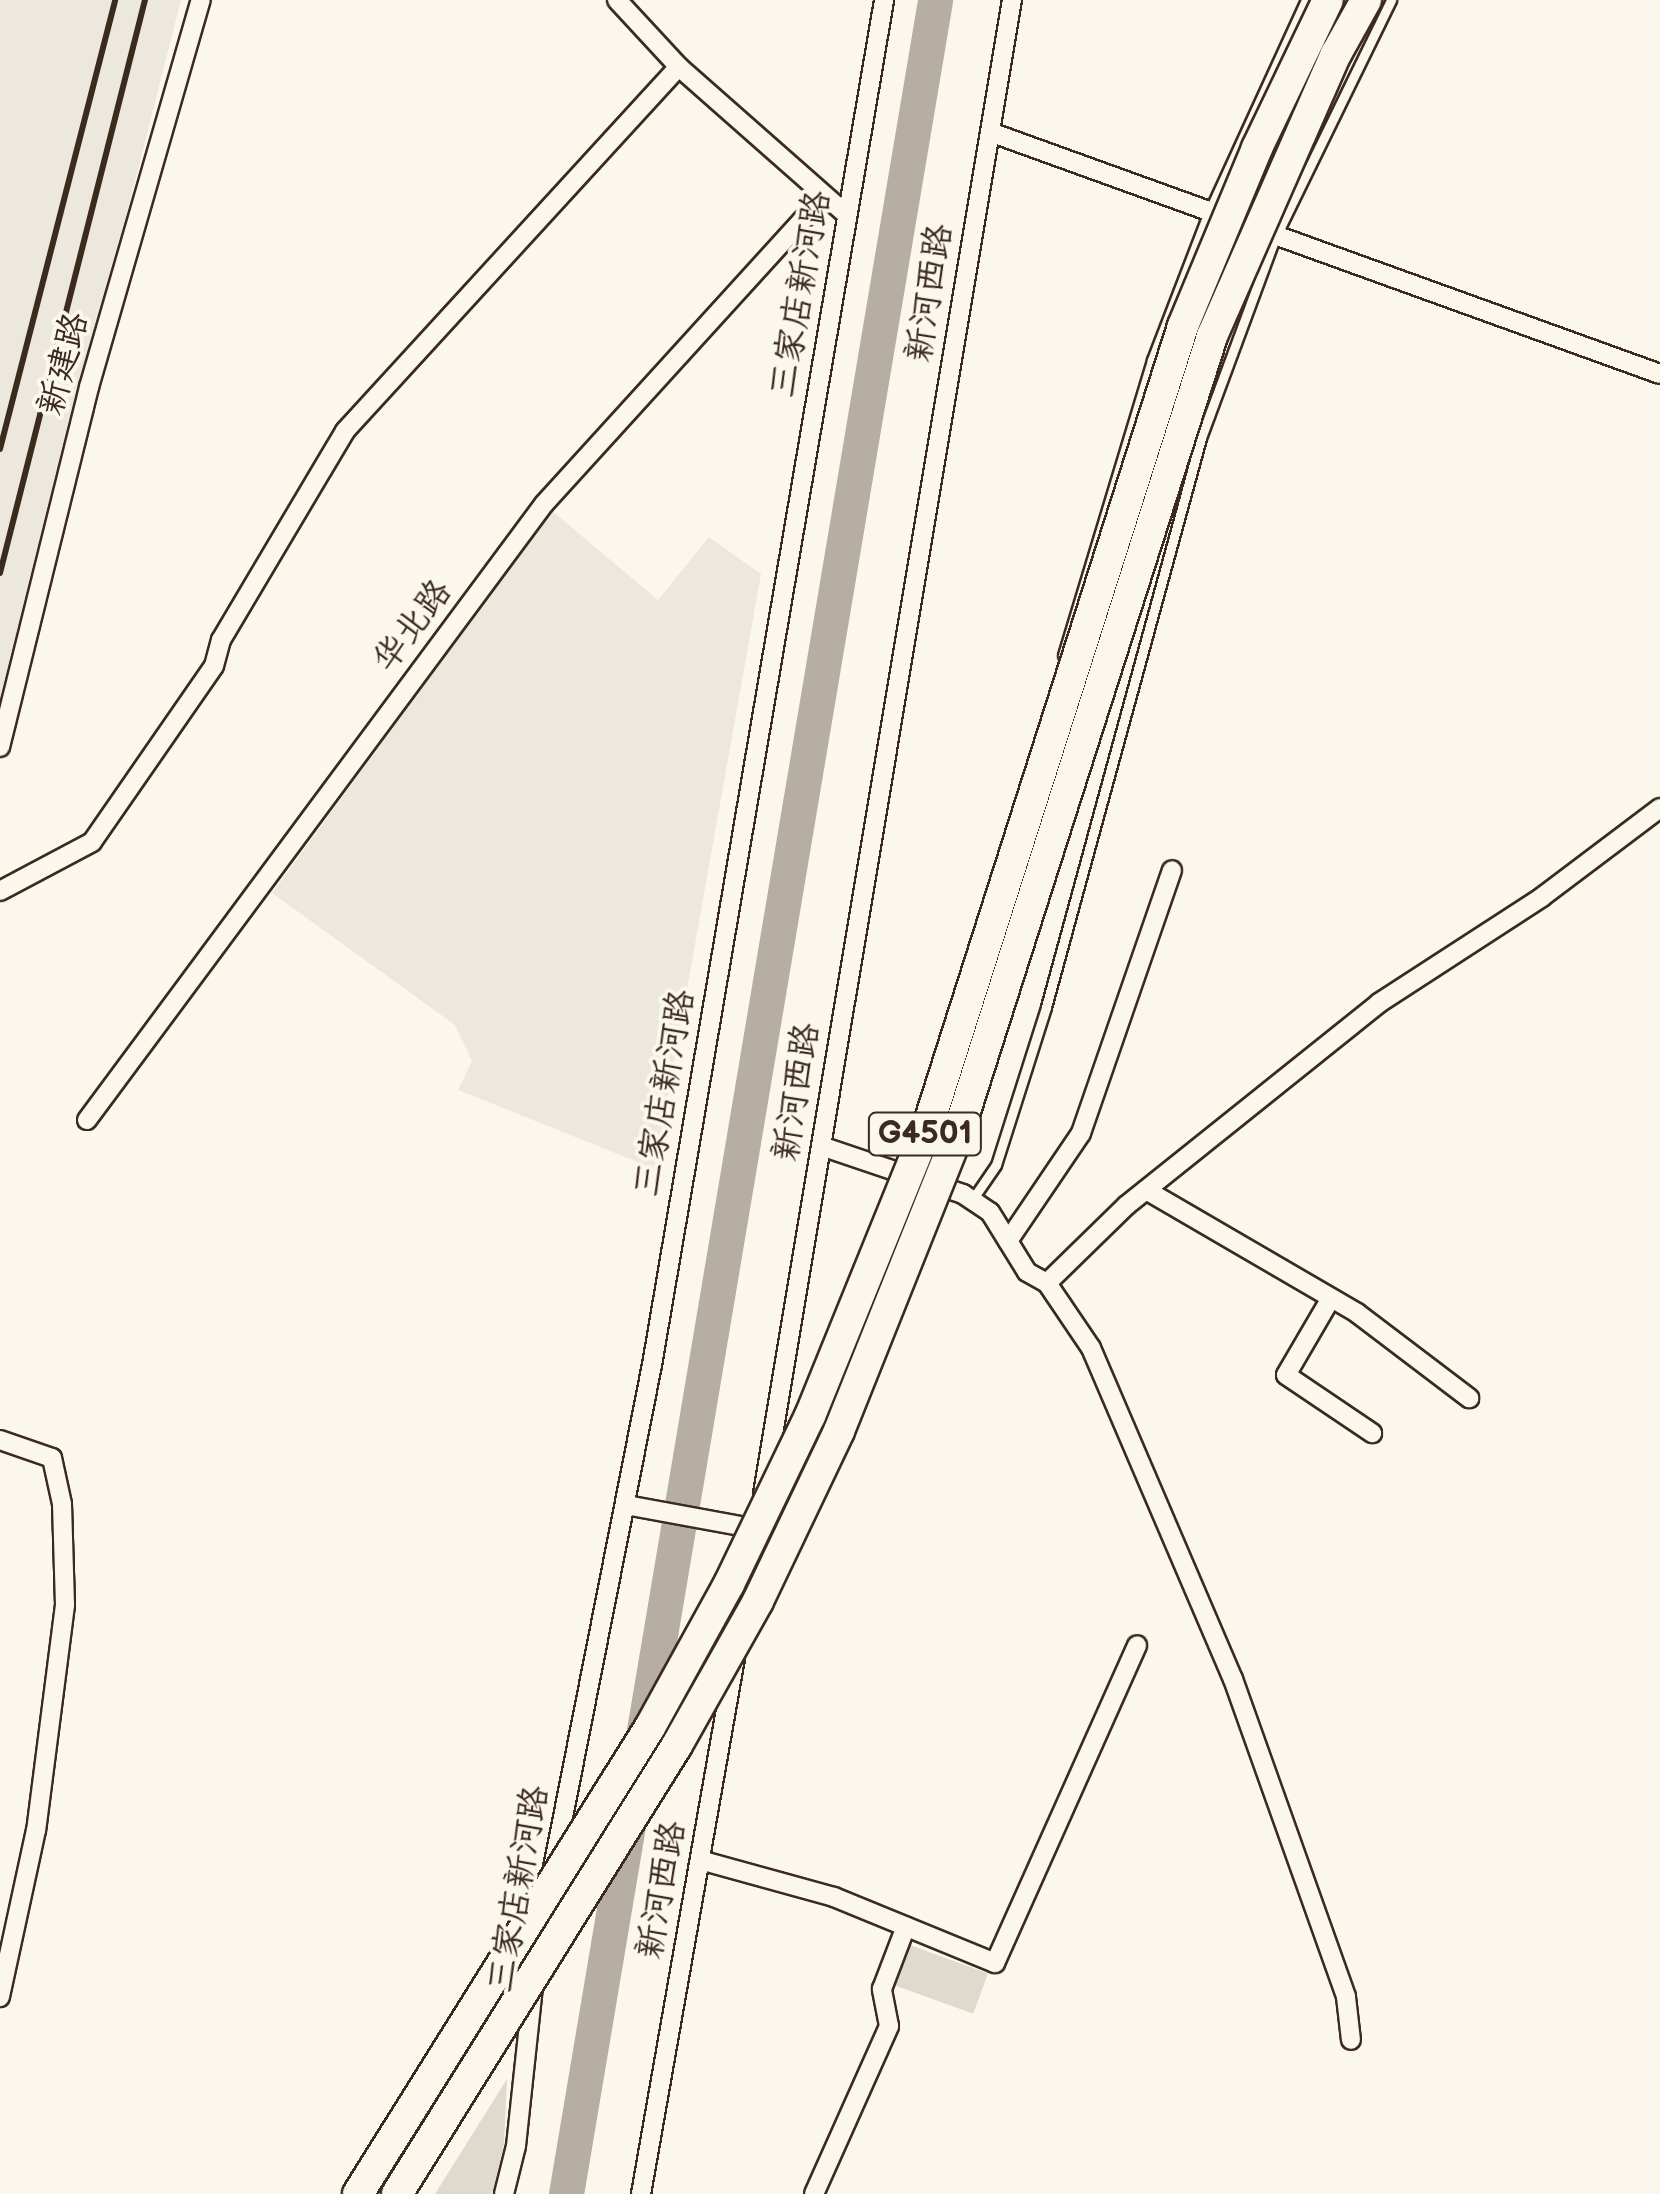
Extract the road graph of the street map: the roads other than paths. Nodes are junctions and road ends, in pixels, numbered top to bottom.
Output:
1 (201, 0) edge
2 (618, 0) edge
3 (884, 0) edge
4 (1012, 0) edge
5 (1306, 0) edge
6 (1328, 0) edge
7 (1366, 0) edge
8 (1391, 0) edge
9 (679, 67) junction
10 (990, 132) junction
11 (822, 198) junction
12 (1208, 214) junction
13 (847, 215) junction
14 (1275, 238) junction
15 (1660, 374) edge
16 (0, 747) edge
17 (1660, 808) edge
18 (1172, 870) dead end
19 (0, 891) edge
20 (87, 1120) dead end
21 (822, 1146) junction
22 (904, 1174) junction
23 (1146, 1190) junction
24 (972, 1200) junction
25 (1008, 1242) junction
26 (1048, 1283) junction
27 (1331, 1298) junction
28 (1469, 1398) dead end
29 (1372, 1434) dead end
30 (0, 1440) edge
31 (626, 1506) junction
32 (757, 1529) junction
33 (1138, 1645) dead end
34 (700, 1860) junction
35 (906, 1926) junction
36 (0, 1997) edge
37 (1351, 2040) dead end
38 (358, 2194) edge
39 (397, 2194) edge
40 (504, 2194) edge
41 (642, 2194) edge
42 (814, 2194) edge

1 - 16 street, 新建路
2 - 9 street
3 - 13 street, 三家店新河路
4 - 10 street, 新河西路
5 - 12 lane
6 - 38 highway, G4501, bridge
7 - 39 highway, G4501, bridge
8 - 14 lane
9 - 11 street
9 - 19 street
10 - 12 street
10 - 21 street, 新河西路
11 - 13 street
11 - 20 street, 华北路
12 - 14 street
12 - 22 lane
13 - 31 street, 三家店新河路
14 - 15 street
14 - 24 lane
17 - 23 street
18 - 25 street
21 - 22 street
21 - 32 street, 新河西路
22 - 24 street
23 - 26 street
23 - 27 street
24 - 25 street
25 - 26 street
26 - 37 street
27 - 28 street
27 - 29 street
30 - 36 street
31 - 32 street
31 - 40 street, 三家店新河路
32 - 34 street, 新河西路
33 - 35 street
34 - 35 street
34 - 41 street, 新河西路
35 - 42 street

